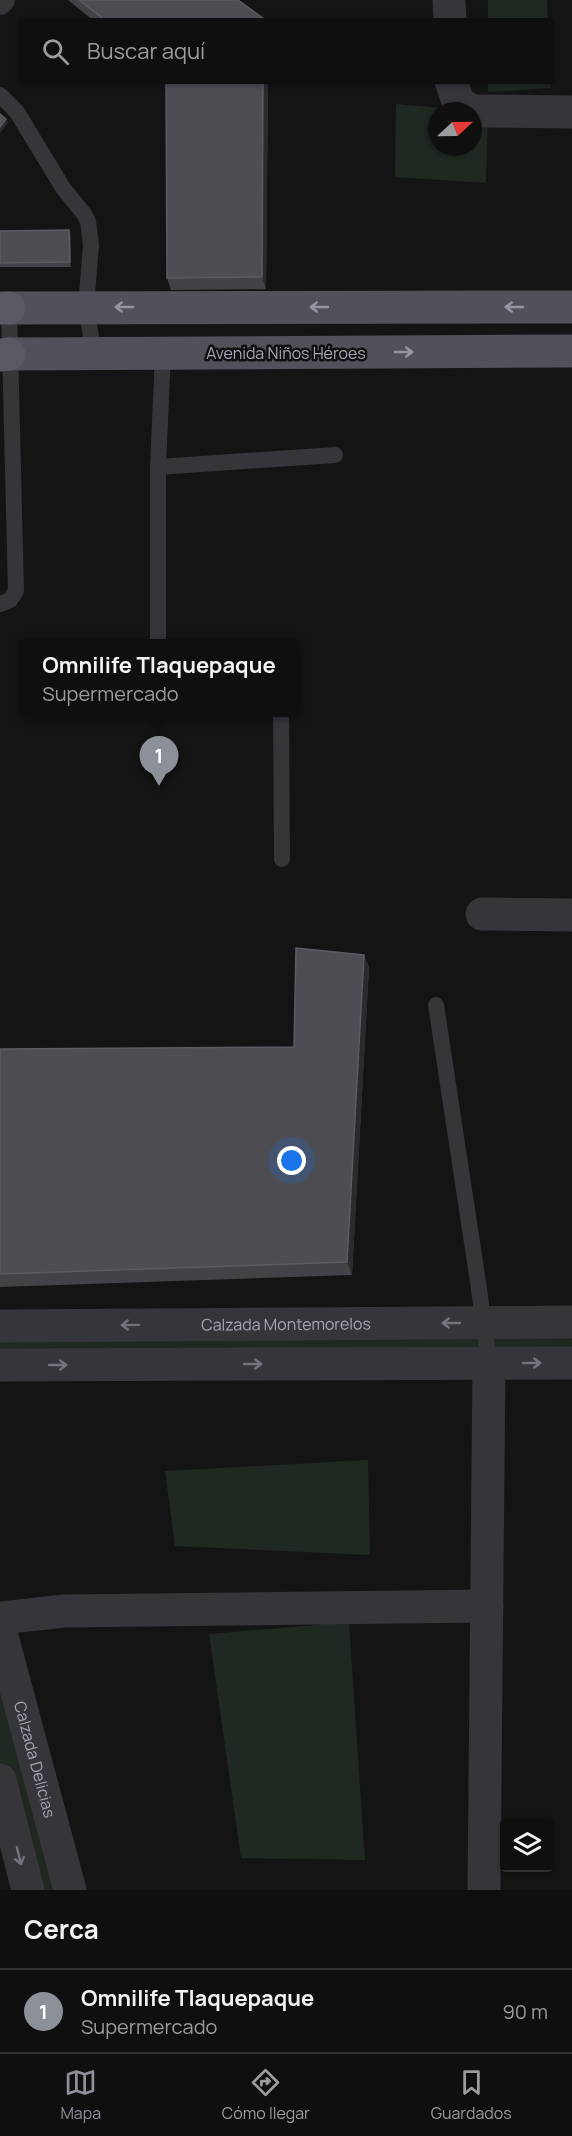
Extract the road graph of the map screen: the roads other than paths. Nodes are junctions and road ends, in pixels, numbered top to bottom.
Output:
1 (449, 0) edge
2 (450, 18) edge
3 (452, 84) edge
4 (0, 95) edge
5 (458, 102) edge
6 (482, 111) edge
7 (572, 112) edge
8 (572, 307) edge
9 (4, 308) edge
10 (86, 308) junction
11 (572, 351) edge
12 (163, 353) junction
13 (94, 354) junction
14 (5, 355) edge
15 (335, 455) dead end
16 (158, 467) junction
17 (0, 604) edge
18 (158, 639) edge
19 (281, 717) edge
20 (282, 859) dead end
21 (482, 914) dead end
22 (572, 915) edge
23 (436, 1005) dead end
24 (484, 1322) junction
25 (572, 1322) edge
26 (324, 1324) junction
27 (181, 1325) junction
28 (9, 1326) edge
29 (489, 1363) junction
30 (572, 1363) edge
31 (326, 1364) junction
32 (12, 1365) edge
33 (179, 1365) junction
34 (487, 1606) junction
35 (0, 1617) edge
36 (0, 1629) edge
37 (4, 1662) edge
38 (0, 1780) edge
39 (5, 1818) edge
40 (28, 1890) edge
41 (72, 1890) edge
42 (484, 1890) edge

1 - 2 street
3 - 5 street
4 - 10 lane
6 - 7 street
8 -> 10 main road
9 - 10 main road
9 - 14 lane
10 - 13 lane
12 -> 11 main road, Avenida Niños Héroes
12 - 13 main road, Avenida Niños Héroes
12 - 16 lane
13 - 14 main road, Avenida Niños Héroes
14 - 17 lane
15 - 16 lane
16 - 18 lane
19 - 20 lane
21 - 22 street
23 - 24 lane
24 - 25 street, Calzada Montemorelos
24 -> 26 street, Calzada Montemorelos
24 - 29 lane
26 - 27 street, Calzada Montemorelos
26 - 31 street
27 -> 28 street, Calzada Montemorelos
27 - 33 street
28 - 32 street
29 -> 30 street
29 - 31 street
29 - 34 street
33 -> 31 street
32 -> 33 street
34 - 35 street
34 - 42 street
36 - 37 street, Calzada Delicias
37 - 41 street, Calzada Delicias
38 - 39 street
39 -> 40 street

